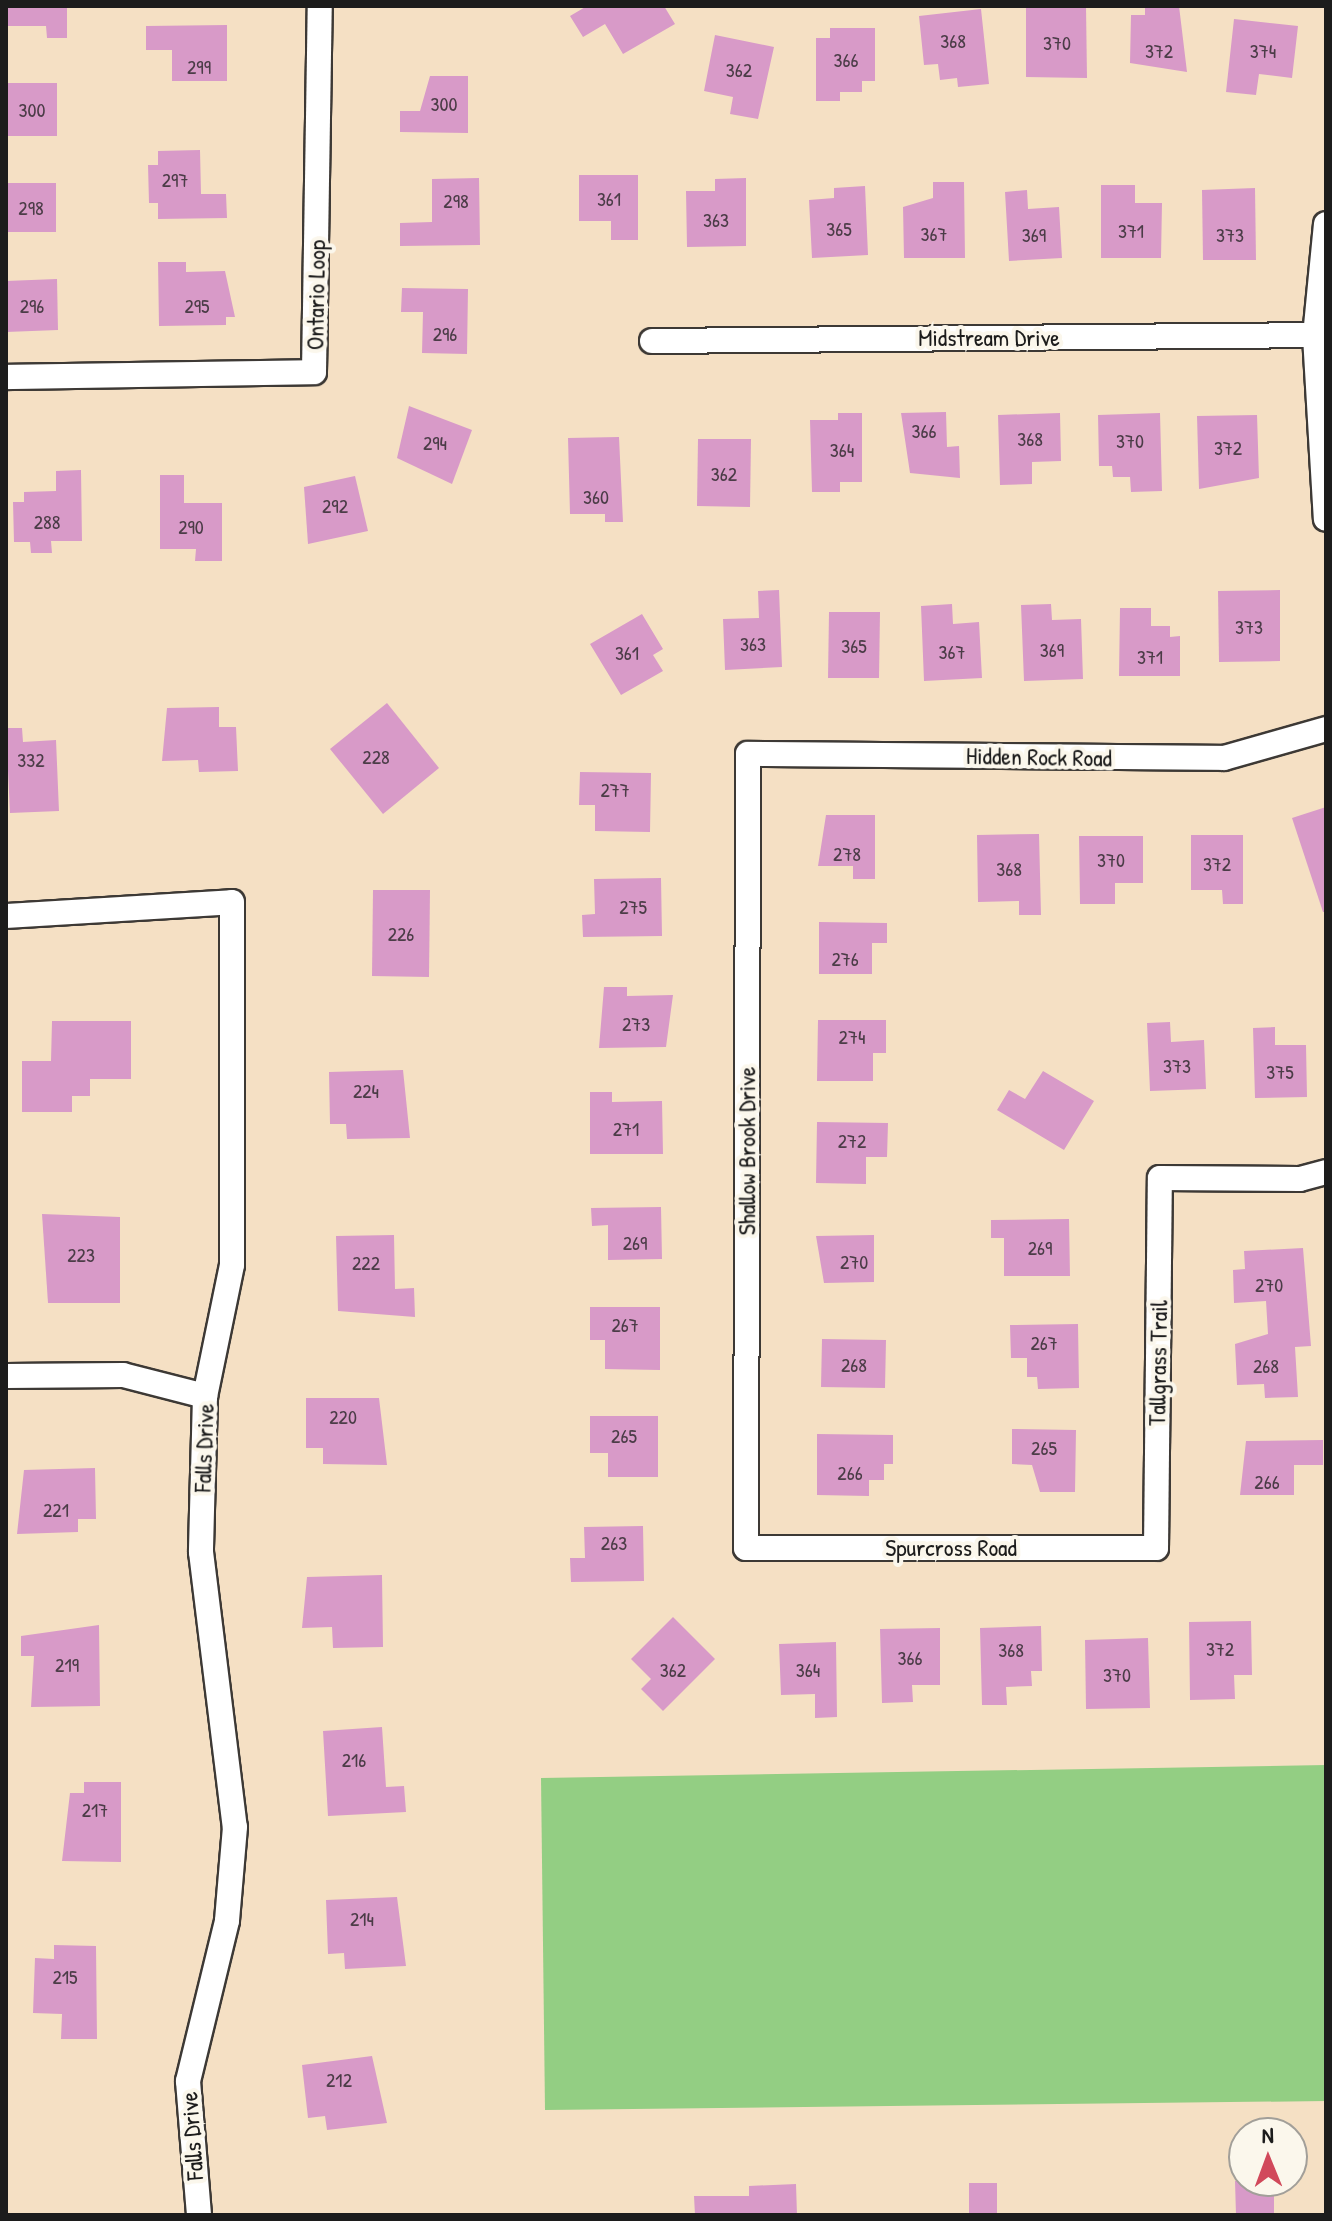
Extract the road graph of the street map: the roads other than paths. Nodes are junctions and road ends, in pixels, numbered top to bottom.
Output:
1 (320, 6) edge
2 (1326, 224) edge
3 (1321, 336) edge
4 (652, 341) dead end
5 (6, 377) edge
6 (1326, 519) edge
7 (1326, 729) edge
8 (748, 754) joint
9 (6, 916) edge
10 (1326, 1172) edge
11 (6, 1376) edge
12 (205, 1396) junction
13 (746, 1548) joint
14 (1156, 1548) joint
15 (199, 2215) edge

1 - 5 street, Ontario Loop
2 - 3 street
3 - 4 street, Midstream Drive
3 - 6 street
7 - 8 street, Hidden Rock Road
8 - 13 street, Shallow Brook Drive
9 - 12 street, Falls Drive
10 - 14 street, Tallgrass Trail
11 - 12 street
12 - 15 street, Falls Drive
13 - 14 street, Spurcross Road

